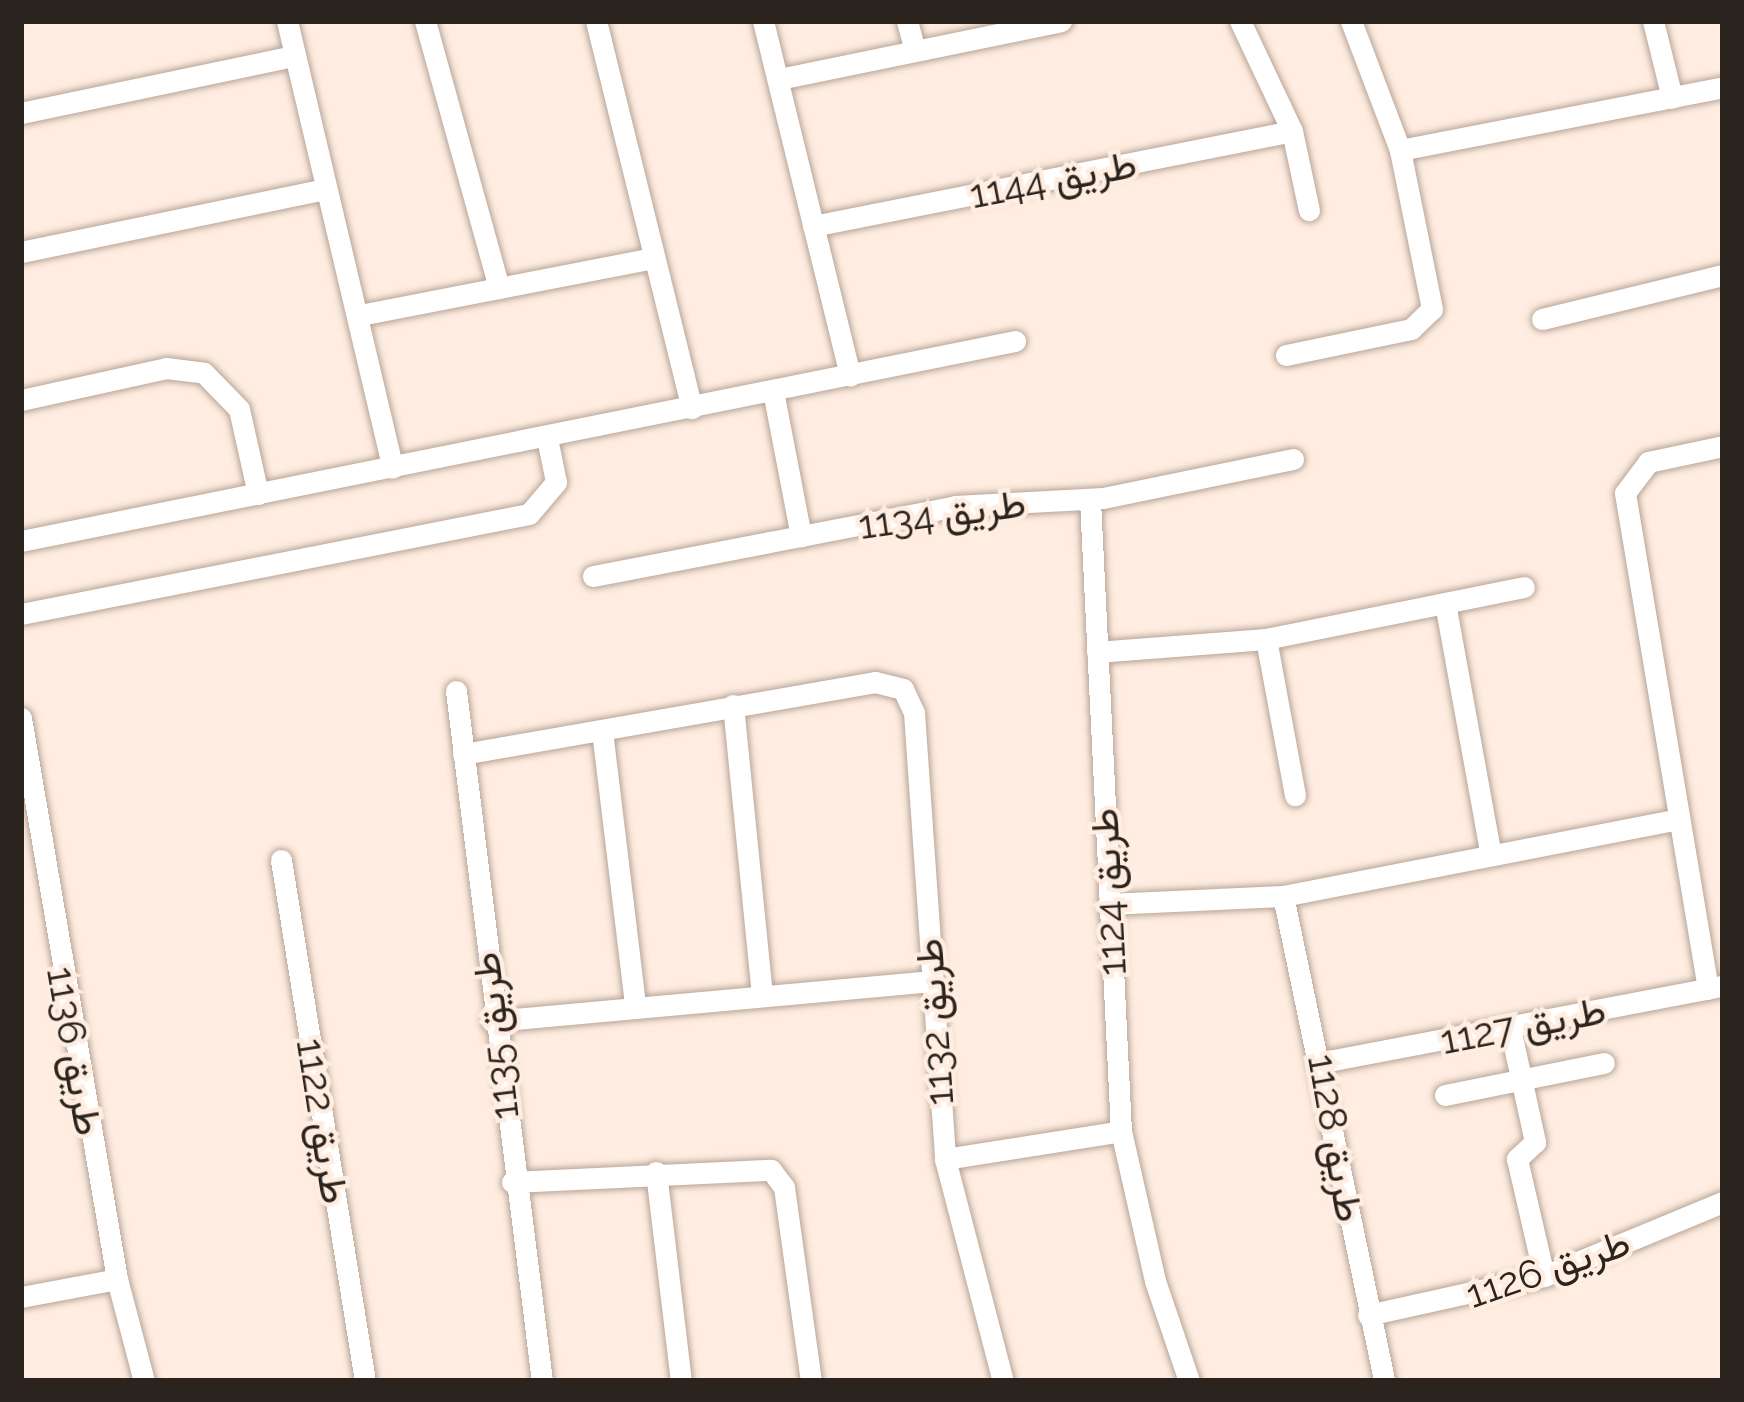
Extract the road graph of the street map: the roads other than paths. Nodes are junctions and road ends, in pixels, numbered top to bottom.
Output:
1 (287, 21) edge
2 (425, 21) edge
3 (596, 21) edge
4 (763, 21) edge
5 (908, 21) edge
6 (1061, 21) edge
7 (1240, 21) edge
8 (1351, 21) edge
9 (1653, 21) edge
10 (915, 51) junction
11 (295, 56) junction
12 (779, 79) junction
13 (1723, 87) edge
14 (1672, 98) junction
15 (21, 113) edge
16 (1292, 131) junction
17 (1400, 150) junction
18 (325, 189) junction
19 (1309, 210) dead end
20 (813, 226) junction
21 (21, 252) edge
22 (653, 258) junction
23 (1723, 275) edge
24 (499, 288) junction
25 (360, 314) junction
26 (1542, 319) dead end
27 (1015, 340) dead end
28 (1286, 355) dead end
29 (850, 375) junction
30 (772, 391) junction
31 (21, 400) edge
32 (692, 408) junction
33 (547, 438) junction
34 (1723, 446) edge
35 (1293, 459) dead end
36 (393, 468) junction
37 (258, 494) junction
38 (1090, 500) junction
39 (801, 536) junction
40 (21, 541) edge
41 (592, 576) dead end
42 (1525, 587) dead end
43 (1444, 603) junction
44 (21, 614) edge
45 (1266, 639) junction
46 (1097, 652) junction
47 (456, 691) dead end
48 (733, 705) junction
49 (21, 718) edge
50 (602, 731) junction
51 (464, 754) junction
52 (1294, 795) dead end
53 (1674, 820) junction
54 (1491, 855) junction
55 (281, 860) dead end
56 (31, 868) edge
57 (1283, 896) junction
58 (1108, 904) junction
59 (930, 981) junction
60 (1715, 988) edge
61 (762, 995) junction
62 (635, 1005) junction
63 (492, 1022) junction
64 (1510, 1028) junction
65 (1323, 1062) junction
66 (1604, 1063) dead end
67 (1522, 1080) junction
68 (1445, 1095) dead end
69 (1121, 1131) junction
70 (945, 1159) junction
71 (656, 1172) junction
72 (512, 1182) junction
73 (1723, 1202) edge
74 (1544, 1276) junction
75 (117, 1279) junction
76 (21, 1297) edge
77 (1368, 1315) junction
78 (144, 1381) edge
79 (365, 1381) edge
80 (542, 1381) edge
81 (681, 1381) edge
82 (811, 1381) edge
83 (1003, 1381) edge
84 (1189, 1381) edge
85 (1384, 1381) edge

1 - 11 street
2 - 24 street
3 - 22 street
4 - 12 street
5 - 10 street
6 - 10 street
7 - 16 street
8 - 17 street
9 - 14 street
10 - 12 street
11 - 15 street
11 - 18 street
12 - 20 street
13 - 14 street
14 - 17 street
16 - 19 street
16 - 20 street, طريق 1144
17 - 28 street
18 - 21 street
18 - 25 street
20 - 29 street
22 - 24 street
22 - 32 street
23 - 26 street
24 - 25 street
25 - 36 street
27 - 29 street
29 - 30 street
30 - 32 street
30 - 39 street
31 - 37 street
32 - 33 street
33 - 36 street
33 - 44 street
34 - 53 street
35 - 38 street, طريق 1134
36 - 37 street
37 - 40 street
38 - 39 street, طريق 1134
38 - 46 street, طريق 1124
39 - 41 street, طريق 1134
42 - 43 street
43 - 45 street
43 - 54 street
45 - 46 street
45 - 52 street
46 - 58 street, طريق 1124
47 - 51 street, طريق 1135
48 - 50 street
48 - 59 street, طريق 1132
48 - 61 street
49 - 56 street, طريق 1136
50 - 51 street
50 - 62 street
51 - 63 street, طريق 1135
53 - 54 street
53 - 60 street
54 - 57 street
55 - 79 street, طريق 1122
56 - 75 street, طريق 1136
57 - 58 street
57 - 65 street, طريق 1128
58 - 69 street, طريق 1124
59 - 61 street
59 - 70 street, طريق 1132
60 - 64 street, طريق 1127
61 - 62 street
62 - 63 street
63 - 72 street, طريق 1135
64 - 65 street, طريق 1127
64 - 67 street
65 - 77 street, طريق 1128
66 - 67 street
67 - 68 street
67 - 74 street
69 - 70 street
69 - 84 street, طريق 1124
70 - 83 street, طريق 1132
71 - 72 street
71 - 81 street
71 - 82 street
72 - 80 street, طريق 1135
73 - 74 street, طريق 1126
74 - 77 street, طريق 1126
75 - 76 street
75 - 78 street, طريق 1136
77 - 85 street, طريق 1128

